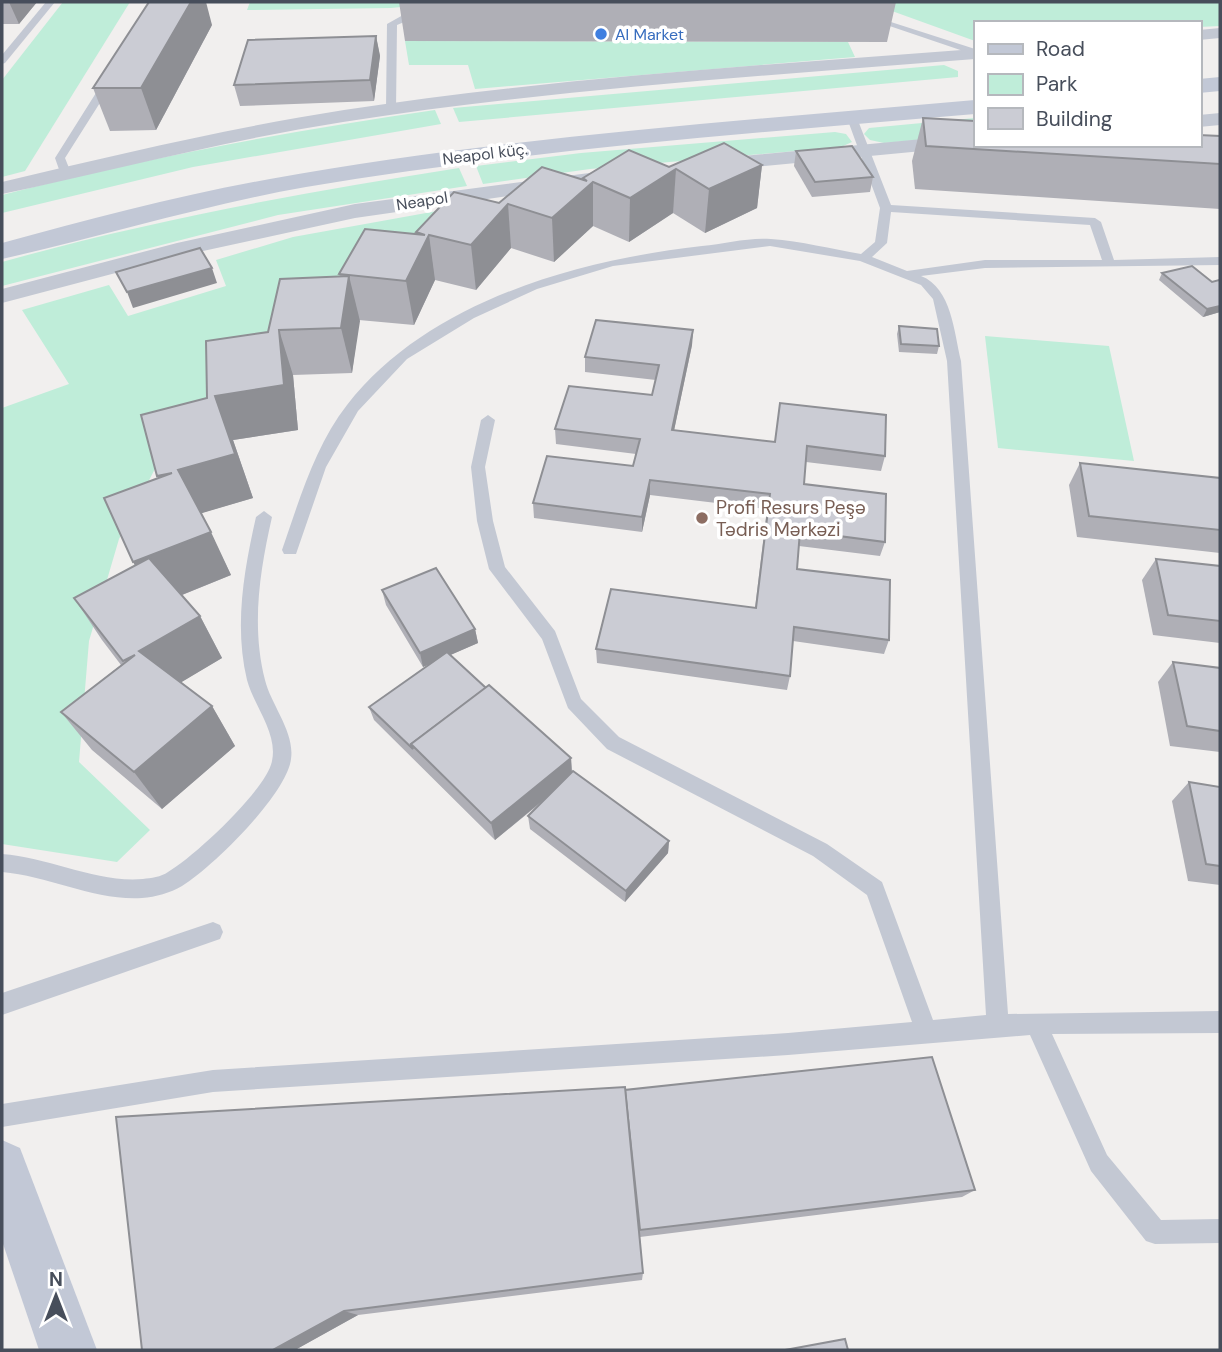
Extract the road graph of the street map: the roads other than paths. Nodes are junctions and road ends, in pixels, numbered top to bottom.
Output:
1 (51, 2) edge
2 (439, 12) dead end
3 (853, 14) dead end
4 (1220, 33) edge
5 (1201, 35) edge
6 (2, 43) edge
7 (18, 43) junction
8 (974, 53) edge
9 (974, 53) edge
10 (2, 61) edge
11 (1220, 65) edge
12 (117, 67) edge
13 (1201, 67) edge
14 (1220, 84) edge
15 (1201, 86) edge
16 (974, 87) edge
17 (974, 107) edge
18 (391, 109) junction
19 (852, 118) junction
20 (1220, 119) edge
21 (1201, 121) edge
22 (468, 133) dead end
23 (442, 136) dead end
24 (974, 141) edge
25 (862, 150) junction
26 (688, 168) edge
27 (648, 172) edge
28 (65, 173) junction
29 (2, 188) edge
30 (886, 208) junction
31 (38, 217) dead end
32 (2, 251) edge
33 (863, 258) junction
34 (1220, 261) edge
35 (1109, 264) junction
36 (906, 275) junction
37 (2, 296) edge
38 (488, 420) dead end
39 (264, 517) dead end
40 (290, 550) dead end
41 (2, 863) edge
42 (213, 932) dead end
43 (2, 1004) edge
44 (1220, 1022) edge
45 (1036, 1023) junction
46 (998, 1025) junction
47 (926, 1031) junction
48 (2, 1116) edge
49 (2, 1166) edge
50 (1220, 1231) edge
51 (68, 1350) edge

1 - 7 lane
2 - 18 lane
3 - 9 lane
4 - 5 street
6 - 7 lane
7 - 10 lane
8 - 18 street
11 - 13 main road
12 - 28 lane
14 - 15 main road
16 - 22 main road, Neapol küç.
17 - 19 main road, Neapol küç.
18 - 28 street
19 - 25 lane
19 - 32 main road, Neapol küç.
20 - 21 street
23 - 31 main road, Neapol küç.
24 - 25 street
25 - 26 street
25 - 30 lane
27 - 37 street, Neapol
28 - 29 street
30 - 33 lane
30 - 35 lane
33 - 36 lane
33 - 40 lane
34 - 35 lane
35 - 36 lane
36 - 46 lane
38 - 47 lane
39 - 41 lane
42 - 43 lane
44 - 45 lane
45 - 46 lane
45 - 50 lane
46 - 47 lane
47 - 48 lane
49 - 51 main road

